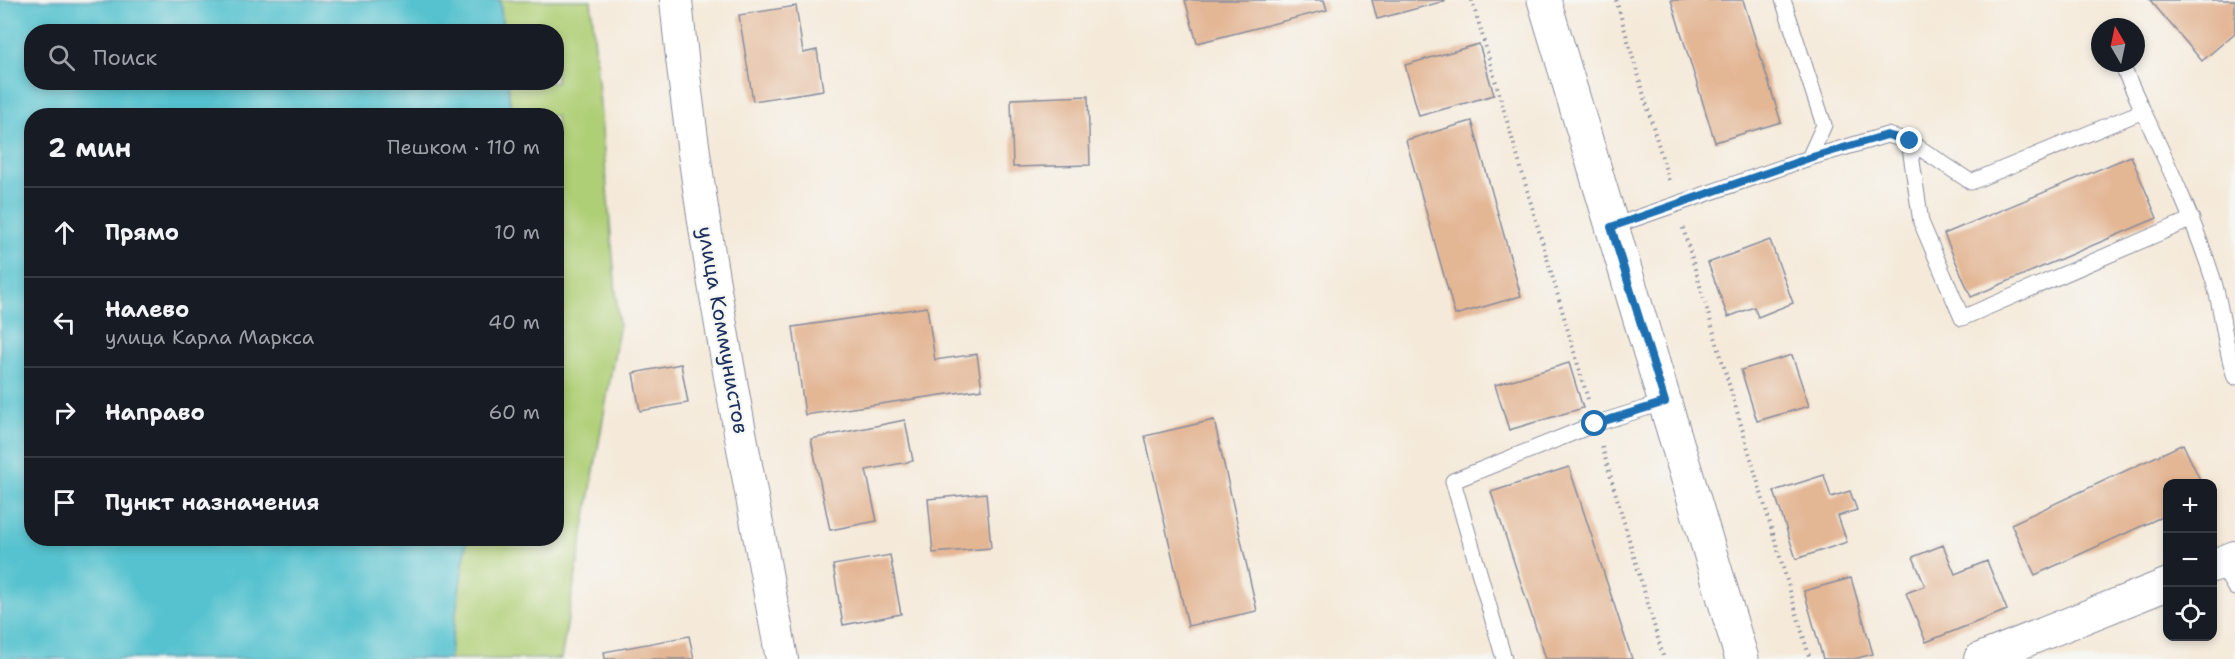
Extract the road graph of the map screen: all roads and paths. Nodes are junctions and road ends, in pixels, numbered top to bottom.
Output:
1 (676, 0) edge
2 (1472, 0) edge
3 (1544, 0) edge
4 (1616, 0) edge
5 (1783, 0) edge
6 (2125, 72) edge
7 (2143, 111) junction
8 (1910, 141) junction
9 (1809, 158) junction
10 (1676, 206) junction
11 (2192, 219) junction
12 (1611, 227) junction
13 (2235, 377) edge
14 (1665, 402) junction
15 (1595, 424) junction
16 (2163, 586) edge
17 (782, 659) edge
18 (1504, 659) edge
19 (1664, 659) edge
20 (1742, 659) edge
21 (1810, 659) edge
22 (1980, 659) edge

1 - 17 street, улица Коммунистов
2 - 15 path
3 - 12 main road
4 - 10 path
5 - 9 lane
6 - 7 lane
7 - 8 lane
7 - 11 lane
8 - 9 lane
8 - 11 lane
9 - 10 lane
10 - 12 lane
10 - 21 path
11 - 13 lane
12 - 14 main road
14 - 15 lane
14 - 20 main road
15 - 18 lane
15 - 19 path
16 - 22 street

